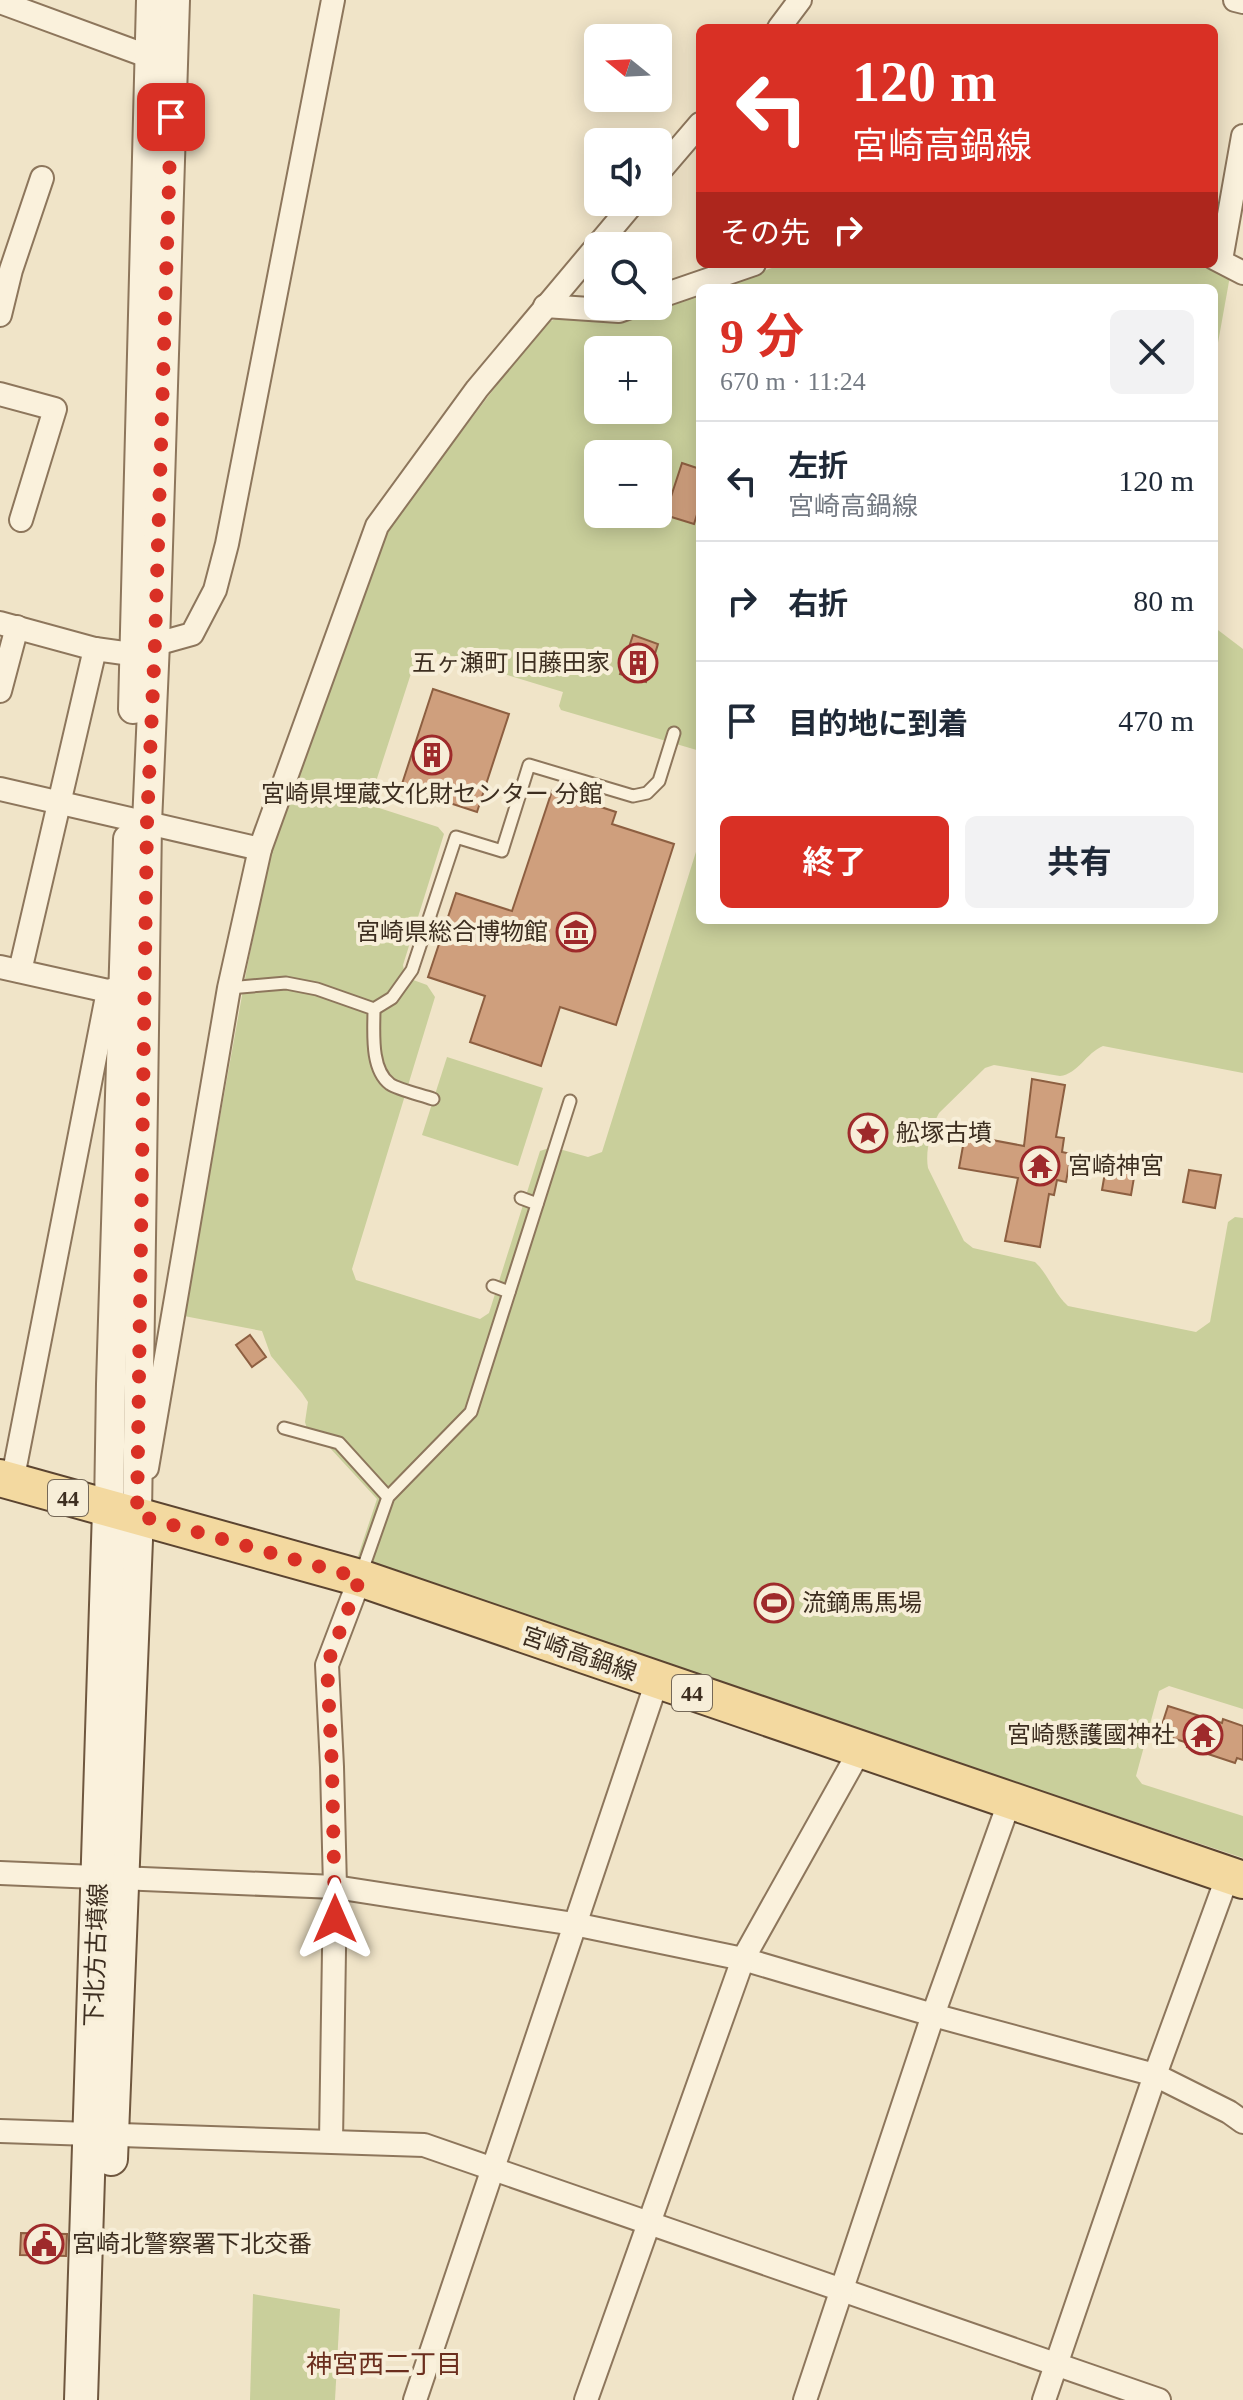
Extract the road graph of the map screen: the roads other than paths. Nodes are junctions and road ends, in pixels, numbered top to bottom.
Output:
1 (151, 0) edge
2 (175, 0) edge
3 (333, 0) edge
4 (800, 0) edge
5 (1235, 0) edge
6 (0, 2) edge
7 (1243, 2) edge
8 (782, 24) edge
9 (150, 57) junction
10 (696, 129) edge
11 (1243, 136) edge
12 (672, 157) edge
13 (42, 178) dead end
14 (622, 216) edge
15 (1218, 254) edge
16 (1218, 260) edge
17 (742, 268) edge
18 (1243, 273) edge
19 (3, 289) edge
20 (672, 292) edge
21 (545, 306) junction
22 (584, 309) edge
23 (0, 315) edge
24 (0, 394) edge
25 (21, 520) dead end
26 (8, 625) edge
27 (145, 646) junction
28 (95, 649) junction
29 (0, 691) edge
30 (674, 733) dead end
31 (0, 789) edge
32 (59, 803) junction
33 (138, 821) junction
34 (260, 849) junction
35 (10, 969) edge
36 (229, 988) junction
37 (115, 989) junction
38 (374, 1009) junction
39 (433, 1099) dead end
40 (570, 1101) dead end
41 (521, 1198) dead end
42 (537, 1204) junction
43 (493, 1286) dead end
44 (509, 1292) junction
45 (284, 1428) dead end
46 (6, 1480) edge
47 (388, 1497) junction
48 (123, 1512) junction
49 (360, 1578) junction
50 (657, 1681) junction
51 (860, 1750) junction
52 (1010, 1800) junction
53 (0, 1873) edge
54 (111, 1877) junction
55 (1235, 1878) edge
56 (335, 1887) junction
57 (574, 1924) junction
58 (743, 1959) junction
59 (933, 2015) junction
60 (1155, 2075) junction
61 (1243, 2122) edge
62 (0, 2131) edge
63 (101, 2134) junction
64 (331, 2141) junction
65 (491, 2168) junction
66 (648, 2221) junction
67 (842, 2290) junction
68 (1056, 2365) junction
69 (81, 2400) edge
70 (102, 2400) edge
71 (415, 2400) edge
72 (586, 2400) edge
73 (805, 2400) edge
74 (1044, 2400) edge
75 (1159, 2400) edge

1 - 9 street
2 - 27 street
3 - 27 street
4 - 8 street
5 - 7 street
6 - 9 street
9 - 27 street
10 - 12 street
11 - 15 street
13 - 19 street
14 - 21 street
16 - 18 street
17 - 20 street
19 - 23 street
21 - 22 street
21 - 34 street
24 - 25 street
26 - 28 street
26 - 29 street
27 - 28 street
27 - 33 street
28 - 32 street
30 - 38 lane
31 - 32 street
32 - 33 street
32 - 35 street
33 - 34 street
33 - 37 street
33 - 48 street
34 - 36 street
35 - 37 street
36 - 38 lane
36 - 48 street
37 - 46 street
37 - 48 street
38 - 39 lane
40 - 42 lane
41 - 42 lane
42 - 44 lane
43 - 44 lane
44 - 47 lane
45 - 47 lane
46 - 48 main road, 宮崎高鍋線 / 44
47 - 49 lane
48 - 49 main road, 宮崎高鍋線 / 44
48 - 54 main road, 下北方古墳線
49 - 50 main road, 宮崎高鍋線 / 44
49 - 56 street
50 - 51 main road, 宮崎高鍋線 / 44
50 - 57 street
51 - 52 main road, 宮崎高鍋線 / 44
51 - 58 street
52 - 55 main road, 宮崎高鍋線 / 44
52 - 59 street
53 - 54 street
54 - 56 street
54 - 63 main road, 下北方古墳線
55 - 60 street
56 - 57 street
56 - 64 street
57 - 58 street
57 - 65 street
58 - 59 street
58 - 66 street
59 - 60 street
59 - 67 street
60 - 61 street
60 - 68 street
62 - 63 street
63 - 64 street
63 - 69 main road, 下北方古墳線
63 - 70 main road, 下北方古墳線
64 - 65 street
65 - 66 street
65 - 71 street
66 - 67 street
66 - 72 street
67 - 68 street
67 - 73 street
68 - 74 street
68 - 75 street

